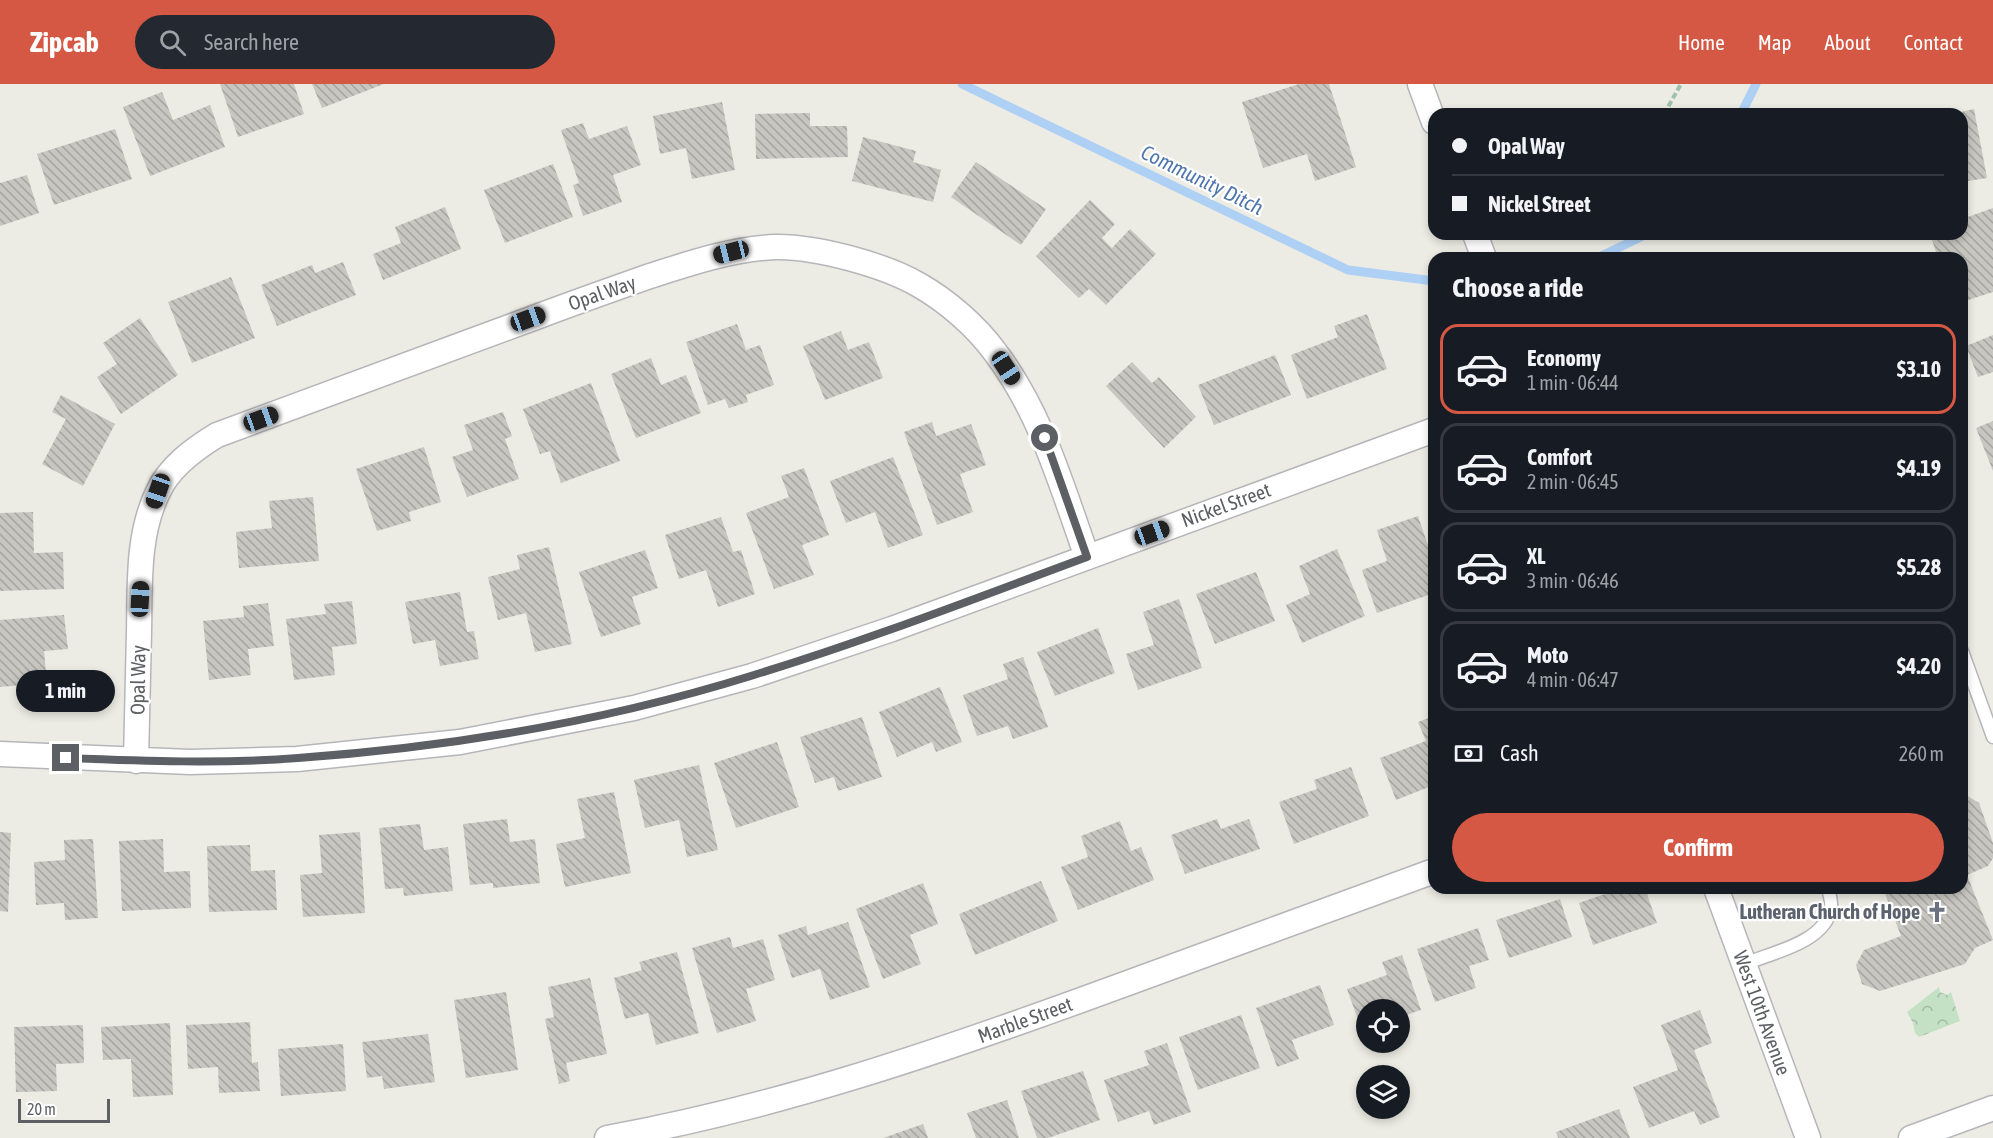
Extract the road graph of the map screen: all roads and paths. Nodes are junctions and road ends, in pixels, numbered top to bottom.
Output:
1 (1420, 84) edge
2 (1681, 84) edge
3 (1429, 108) edge
4 (1667, 108) edge
5 (1428, 432) edge
6 (1087, 557) junction
7 (1968, 668) edge
8 (1993, 737) edge
9 (0, 754) edge
10 (136, 761) junction
11 (1428, 873) edge
12 (1718, 894) edge
13 (1829, 894) edge
14 (1744, 964) junction
15 (1993, 1108) edge
16 (607, 1138) edge
17 (1808, 1138) edge
18 (1911, 1138) edge

1 - 3 street
2 - 4 path
5 - 6 street, Nickel Street
6 - 10 street, Nickel Street
6 - 10 street, Opal Way
7 - 8 lane
9 - 10 street, Nickel Street
11 - 16 street, Marble Street
12 - 14 street, West 10th Avenue
13 - 14 lane
14 - 17 street, West 10th Avenue
15 - 18 street

